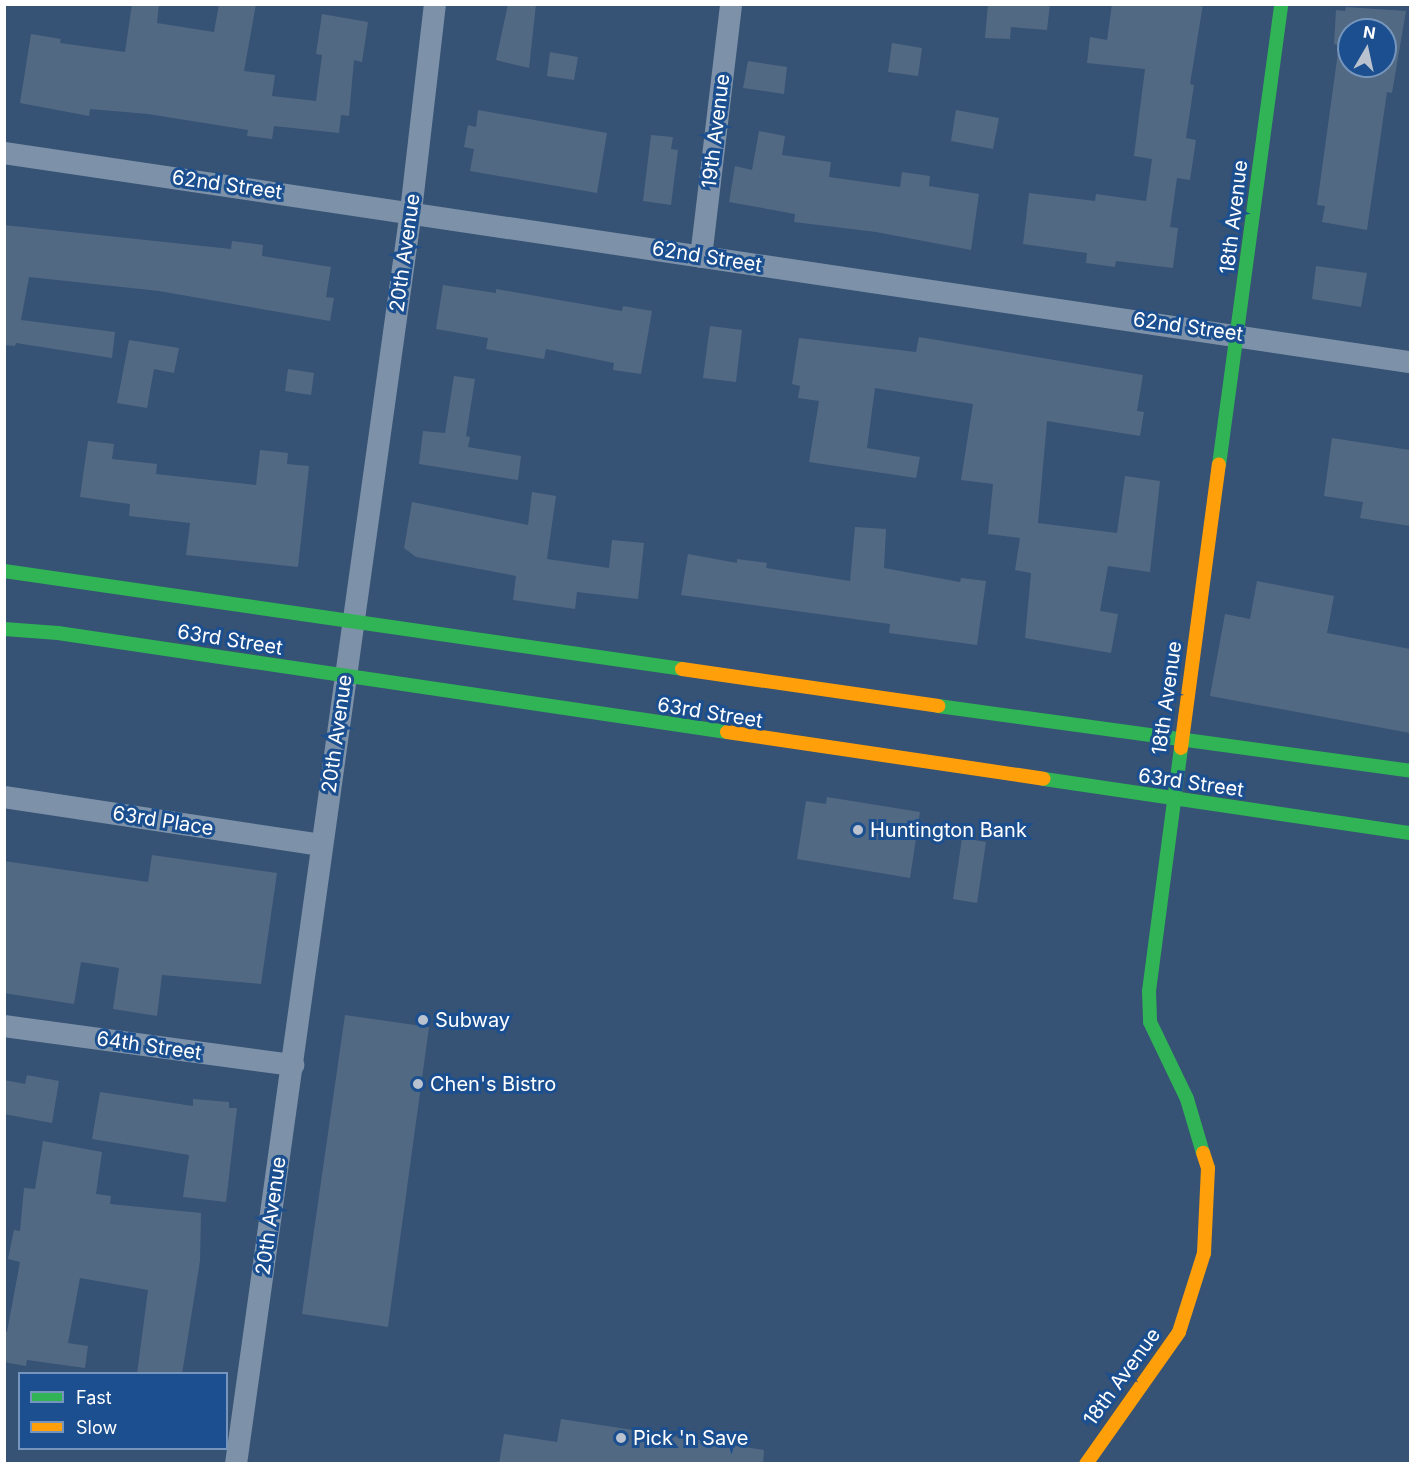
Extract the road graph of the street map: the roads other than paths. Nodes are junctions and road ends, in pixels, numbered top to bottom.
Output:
1 (435, 4) edge
2 (730, 4) edge
3 (1281, 4) edge
4 (4, 153) edge
5 (411, 211) junction
6 (701, 257) junction
7 (1239, 334) junction
8 (1410, 362) edge
9 (4, 570) edge
10 (352, 621) junction
11 (4, 629) edge
12 (346, 677) junction
13 (1181, 741) junction
14 (1410, 771) edge
15 (4, 797) edge
16 (1173, 801) junction
17 (1410, 833) edge
18 (321, 845) junction
19 (4, 1026) edge
20 (293, 1065) junction
21 (236, 1464) edge
22 (1086, 1464) edge

1 - 5 street, 20th Avenue
2 - 6 street, 19th Avenue
3 - 7 main road, 18th Avenue
4 - 5 street, 62nd Street
5 - 6 street, 62nd Street
5 - 10 street, 20th Avenue
6 - 7 street, 62nd Street
7 - 8 street, 62nd Street
7 - 13 main road, 18th Avenue
9 - 10 main road, 63rd Street
10 - 12 street, 20th Avenue
10 - 13 main road, 63rd Street
11 - 12 main road, 63rd Street
12 - 16 main road, 63rd Street
12 - 18 street, 20th Avenue
13 - 14 main road, 63rd Street
13 - 16 main road, 18th Avenue
15 - 18 street, 63rd Place
16 - 17 main road, 63rd Street
16 - 22 main road, 18th Avenue
18 - 20 street, 20th Avenue
19 - 20 street, 64th Street
20 - 21 street, 20th Avenue

